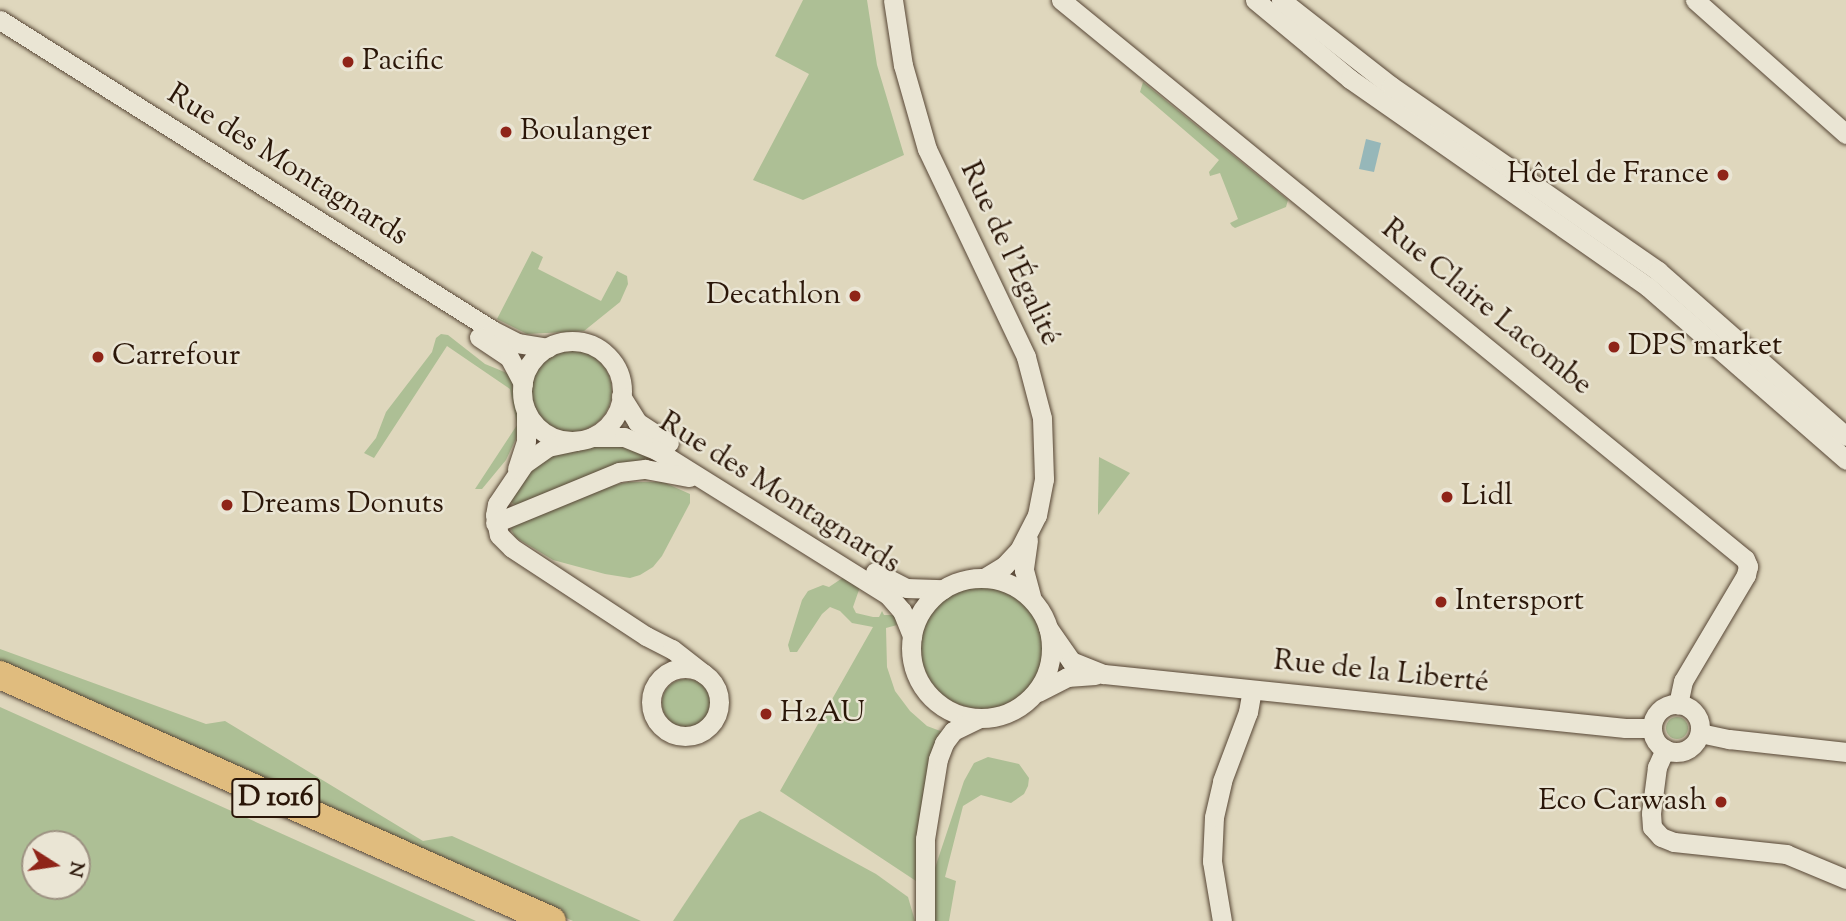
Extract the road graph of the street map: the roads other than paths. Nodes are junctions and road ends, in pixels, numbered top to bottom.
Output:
1 (893, 0) edge
2 (1061, 0) edge
3 (1255, 0) edge
4 (1281, 0) edge
5 (1695, 0) edge
6 (0, 20) edge
7 (0, 36) edge
8 (1846, 134) edge
9 (548, 348) junction
10 (523, 383) junction
11 (621, 396) junction
12 (526, 411) junction
13 (1846, 436) edge
14 (584, 439) junction
15 (1846, 460) edge
16 (514, 476) junction
17 (701, 478) junction
18 (495, 523) junction
19 (1029, 536) junction
20 (984, 578) junction
21 (943, 589) junction
22 (1032, 600) junction
23 (1048, 628) junction
24 (646, 636) junction
25 (912, 636) junction
26 (704, 674) junction
27 (1104, 674) junction
28 (0, 675) edge
29 (656, 686) junction
30 (1252, 690) junction
31 (0, 692) edge
32 (1034, 694) junction
33 (1678, 704) junction
34 (978, 719) junction
35 (1653, 728) junction
36 (1700, 733) junction
37 (1665, 750) junction
38 (1846, 752) edge
39 (1846, 879) edge
40 (513, 921) edge
41 (552, 921) edge
42 (925, 921) edge
43 (1222, 921) edge

1 - 19 street, Rue de l'Égalité
2 - 33 street, Rue Claire Lacombe
3 - 15 street
4 - 13 street
5 - 8 street
6 - 9 street, Rue des Montagnards
7 - 10 street, Rue des Montagnards
9 - 10 street
9 - 11 street
10 - 12 street
11 - 14 street
11 - 21 street, Rue des Montagnards
12 - 14 street
12 - 16 street
14 - 16 street
14 - 17 street, Rue des Montagnards
16 - 18 street
17 - 18 street
17 - 25 street, Rue des Montagnards
18 - 24 street
19 - 20 street, Rue de l'Égalité
19 - 22 street, Rue de l'Égalité
20 - 21 street
20 - 22 street
21 - 25 street
22 - 23 street
23 - 27 street, Rue de la Liberté
23 - 32 street
24 - 26 street
24 - 29 street
25 - 34 street
26 - 29 street
26 - 29 street
27 - 30 street, Rue de la Liberté
27 - 32 street, Rue de la Liberté
28 - 41 highway, D 1016
30 - 35 street, Rue de la Liberté
30 - 43 street
31 - 40 highway, D 1016
32 - 34 street
33 - 35 street
33 - 36 street
34 - 42 street
35 - 37 street
36 - 37 street
36 - 38 street
37 - 39 street

